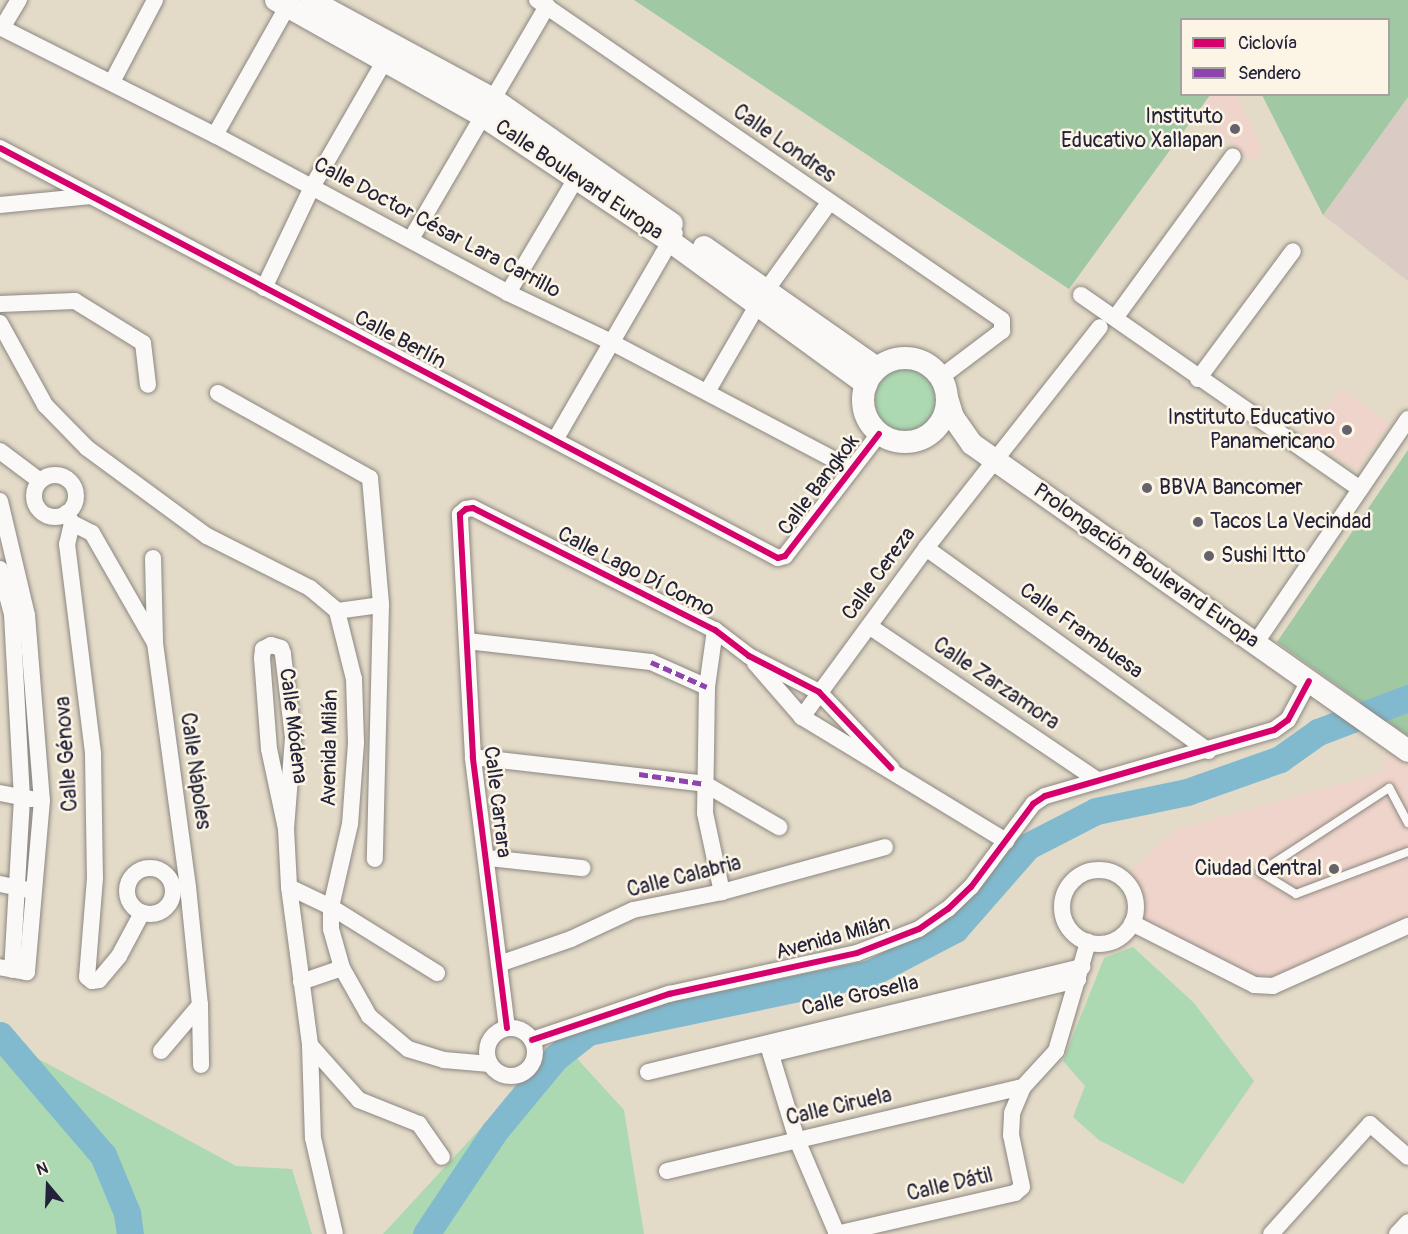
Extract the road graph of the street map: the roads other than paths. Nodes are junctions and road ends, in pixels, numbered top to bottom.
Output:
1 (19, 0) edge
2 (155, 0) edge
3 (310, 0) edge
4 (285, 2) edge
5 (542, 3) edge
6 (1, 28) edge
7 (389, 53) junction
8 (112, 82) junction
9 (488, 107) junction
10 (215, 135) junction
11 (0, 147) edge
12 (1233, 156) dead end
13 (580, 170) junction
14 (312, 187) junction
15 (92, 196) junction
16 (829, 203) junction
17 (0, 205) edge
18 (674, 234) junction
19 (411, 239) junction
20 (1293, 251) dead end
21 (264, 288) junction
22 (508, 293) junction
23 (1081, 295) dead end
24 (760, 299) junction
25 (0, 304) edge
26 (1115, 318) junction
27 (0, 323) edge
28 (1100, 327) dead end
29 (611, 342) junction
30 (871, 376) junction
31 (941, 376) junction
32 (1198, 379) junction
33 (148, 385) dead end
34 (706, 392) junction
35 (218, 393) dead end
36 (948, 401) junction
37 (1408, 419) edge
38 (879, 434) junction
39 (930, 434) junction
40 (555, 440) junction
41 (972, 444) junction
42 (0, 451) edge
43 (996, 461) junction
44 (852, 470) junction
45 (40, 481) junction
46 (1360, 489) junction
47 (0, 501) edge
48 (465, 509) joint
49 (2, 518) edge
50 (69, 518) junction
51 (926, 548) junction
52 (785, 556) joint
53 (153, 558) dead end
54 (0, 569) edge
55 (381, 605) junction
56 (337, 611) junction
57 (13, 613) edge
58 (869, 626) junction
59 (715, 630) junction
60 (467, 641) junction
61 (155, 644) junction
62 (1255, 644) junction
63 (749, 656) junction
64 (1314, 685) junction
65 (707, 687) junction
66 (819, 692) junction
67 (7, 706) edge
68 (35, 711) junction
69 (802, 717) junction
70 (356, 743) junction
71 (376, 745) junction
72 (1405, 749) edge
73 (1209, 751) junction
74 (472, 757) junction
75 (891, 768) junction
76 (1097, 780) junction
77 (705, 784) junction
78 (0, 793) edge
79 (22, 798) junction
80 (42, 800) junction
81 (1408, 823) edge
82 (779, 827) dead end
83 (286, 829) junction
84 (1006, 840) junction
85 (885, 847) dead end
86 (1408, 852) edge
87 (488, 858) junction
88 (375, 859) dead end
89 (582, 868) dead end
90 (0, 884) edge
91 (289, 887) junction
92 (18, 888) junction
93 (181, 888) junction
94 (36, 891) junction
95 (722, 892) junction
96 (331, 907) junction
97 (142, 913) junction
98 (1132, 923) junction
99 (1408, 926) edge
100 (1088, 942) junction
101 (499, 964) junction
102 (342, 968) junction
103 (13, 970) edge
104 (437, 973) dead end
105 (1080, 973) junction
106 (301, 982) junction
107 (200, 1005) junction
108 (507, 1028) junction
109 (532, 1040) junction
110 (310, 1045) junction
111 (769, 1048) junction
112 (161, 1051) dead end
113 (490, 1064) junction
114 (201, 1065) dead end
115 (648, 1072) dead end
116 (1023, 1087) junction
117 (796, 1140) junction
118 (1408, 1156) edge
119 (442, 1157) dead end
120 (667, 1171) dead end
121 (1408, 1222) edge
122 (335, 1234) edge
123 (837, 1234) edge
124 (1271, 1234) edge
125 (1397, 1234) edge

1 - 6 street
2 - 8 street
3 - 7 main road, Calle Boulevard Europa
4 - 7 main road, Calle Boulevard Europa
4 - 10 street
5 - 9 street
5 - 16 street, Calle Londres
6 - 8 street, Calle Doctor César Lara Carrillo
7 - 9 main road, Calle Boulevard Europa
7 - 14 street
8 - 10 street, Calle Doctor César Lara Carrillo
9 - 13 main road, Calle Boulevard Europa
9 - 19 street
10 - 14 street, Calle Doctor César Lara Carrillo
11 - 15 street, Calle Berlín
12 - 26 street
13 - 18 main road, Calle Boulevard Europa
13 - 22 street
14 - 19 street, Calle Doctor César Lara Carrillo
14 - 21 street
15 - 17 street
15 - 21 street, Calle Berlín
16 - 24 street
16 - 31 street, Calle Londres
18 - 24 main road, Calle Boulevard Europa
18 - 29 street
19 - 22 street, Calle Doctor César Lara Carrillo
20 - 32 street
21 - 40 street, Calle Berlín
22 - 29 street, Calle Doctor César Lara Carrillo
23 - 26 street
24 - 30 main road, Calle Boulevard Europa
24 - 34 street
25 - 33 street
26 - 32 street
27 - 56 street
28 - 43 street, Calle Cereza
29 - 34 street, Calle Doctor César Lara Carrillo
29 - 40 street
30 - 31 main road
30 - 38 main road
31 - 36 main road
32 - 46 street
34 - 44 street, Calle Doctor César Lara Carrillo
35 - 55 street
36 - 39 main road
36 - 41 main road, Prolongación Boulevard Europa
37 - 46 street
38 - 39 main road
38 - 44 street, Calle Bangkok
39 - 41 main road, Prolongación Boulevard Europa
40 - 52 street, Calle Berlín
41 - 43 main road, Prolongación Boulevard Europa
42 - 45 street
43 - 51 street, Calle Cereza
43 - 62 main road, Prolongación Boulevard Europa
44 - 52 street, Calle Bangkok
45 - 50 street, Calle Nápoles
45 - 50 street
46 - 62 street
47 - 49 street
48 - 59 street, Calle Lago Dí Como
48 - 60 street, Calle Carrara
49 - 57 street
50 - 61 street, Calle Nápoles
50 - 97 street, Calle Génova
51 - 58 street, Calle Cereza
51 - 73 street, Calle Frambuesa
53 - 61 street
54 - 57 street
55 - 56 street
55 - 71 street
56 - 70 street, Avenida Milán
57 - 67 street
57 - 68 street
58 - 66 street, Calle Cereza
58 - 76 street, Calle Zarzamora
59 - 63 street, Calle Lago Dí Como
59 - 65 street
60 - 65 street
60 - 74 street, Calle Carrara
61 - 93 street, Calle Nápoles
62 - 64 main road, Prolongación Boulevard Europa
63 - 66 street, Calle Lago Dí Como
63 - 69 street, Calle Lago Dí Como
64 - 72 main road, Prolongación Boulevard Europa
64 - 73 street, Avenida Milán
65 - 77 street
66 - 69 street, Calle Cereza
66 - 75 street, Calle Lago Dí Como
67 - 68 street
67 - 79 street
68 - 80 street
69 - 75 street, Calle Lago Dí Como
70 - 71 street
70 - 96 street, Avenida Milán
71 - 88 street
73 - 76 street, Avenida Milán
74 - 77 street
74 - 87 street, Calle Carrara
75 - 84 street
76 - 84 street, Avenida Milán
77 - 82 street
77 - 95 street
78 - 79 street
79 - 80 street
79 - 92 street
80 - 94 street
81 - 86 lane
83 - 83 street, Calle Módena
83 - 91 street, Calle Módena
84 - 109 street, Avenida Milán
85 - 95 street, Calle Calabria
87 - 89 street
87 - 101 street, Calle Carrara
90 - 92 street
91 - 96 street
91 - 106 street, Calle Módena
92 - 94 street
92 - 103 street
93 - 97 street
93 - 97 street
93 - 107 street, Calle Nápoles
94 - 103 street
95 - 101 street, Calle Calabria
96 - 102 street, Avenida Milán
96 - 104 street
98 - 99 street
98 - 100 street
98 - 100 street
100 - 105 street, Calle Dátil
101 - 108 street, Calle Carrara
102 - 106 street
102 - 113 street, Avenida Milán
105 - 111 street, Calle Grosella
105 - 116 street, Calle Dátil
106 - 110 street, Calle Módena
107 - 112 street
107 - 114 street, Calle Nápoles
108 - 109 street
108 - 113 street
109 - 113 street
110 - 119 street
110 - 122 street, Calle Módena
111 - 115 street, Calle Grosella
111 - 117 street
116 - 117 street, Calle Ciruela
116 - 123 street, Calle Dátil
117 - 120 street, Calle Ciruela
117 - 123 street
118 - 124 street
121 - 125 street

